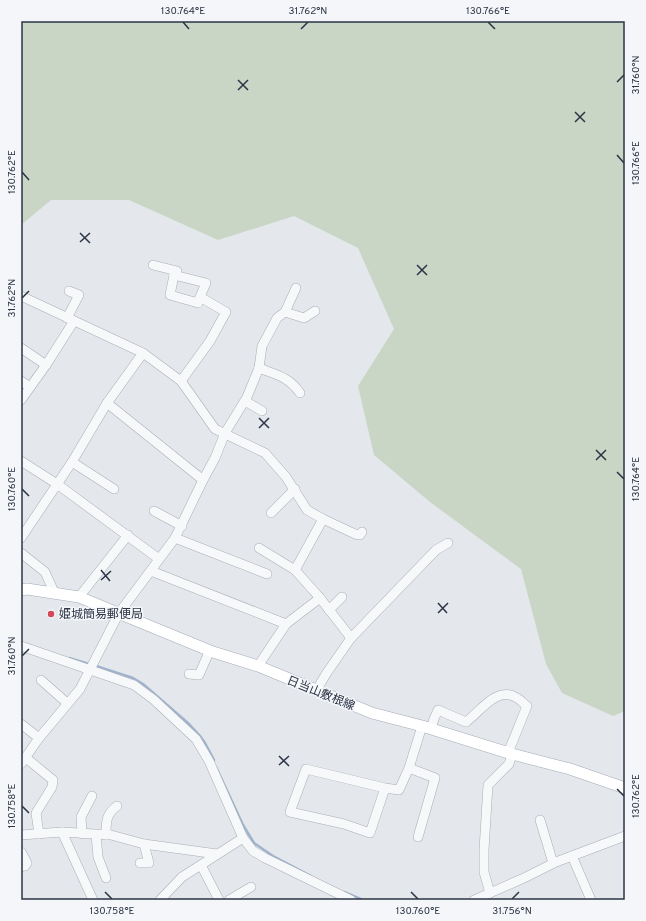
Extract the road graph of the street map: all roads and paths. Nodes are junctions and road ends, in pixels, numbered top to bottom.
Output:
1 (153, 265) dead end
2 (174, 275) junction
3 (296, 288) dead end
4 (69, 291) dead end
5 (21, 296) edge
6 (200, 297) junction
7 (315, 310) dead end
8 (285, 312) junction
9 (71, 319) junction
10 (21, 348) edge
11 (143, 353) junction
12 (46, 365) junction
13 (259, 368) junction
14 (21, 381) edge
15 (181, 381) junction
16 (30, 387) junction
17 (300, 394) dead end
18 (21, 400) edge
19 (245, 401) junction
20 (107, 403) junction
21 (262, 412) dead end
22 (225, 433) junction
23 (21, 461) edge
24 (72, 462) junction
25 (203, 480) junction
26 (57, 484) junction
27 (114, 489) dead end
28 (295, 489) junction
29 (154, 512) dead end
30 (271, 513) dead end
31 (323, 520) junction
32 (182, 526) junction
33 (362, 532) dead end
34 (128, 535) junction
35 (21, 538) edge
36 (175, 538) junction
37 (448, 543) dead end
38 (259, 548) dead end
39 (21, 553) edge
40 (159, 559) junction
41 (295, 570) junction
42 (151, 571) junction
43 (267, 574) dead end
44 (21, 590) edge
45 (55, 594) junction
46 (79, 597) junction
47 (342, 597) dead end
48 (320, 598) junction
49 (329, 610) junction
50 (119, 613) junction
51 (286, 624) junction
52 (351, 638) junction
53 (21, 646) edge
54 (210, 650) junction
55 (258, 666) junction
56 (90, 669) junction
57 (189, 674) dead end
58 (41, 680) dead end
59 (316, 691) junction
60 (67, 703) junction
61 (21, 724) edge
62 (427, 727) junction
63 (39, 738) junction
64 (510, 753) junction
65 (24, 757) edge
66 (409, 768) junction
67 (384, 788) junction
68 (625, 788) edge
69 (92, 796) dead end
70 (117, 806) dead end
71 (540, 820) dead end
72 (62, 832) junction
73 (39, 834) junction
74 (82, 834) junction
75 (21, 835) edge
76 (96, 835) junction
77 (106, 835) junction
78 (418, 836) dead end
79 (625, 836) edge
80 (242, 838) junction
81 (144, 844) junction
82 (21, 852) edge
83 (217, 854) junction
84 (572, 856) junction
85 (140, 863) dead end
86 (553, 863) junction
87 (201, 865) junction
88 (21, 867) edge
89 (106, 878) dead end
90 (251, 888) dead end
91 (490, 893) junction
92 (216, 899) edge
93 (93, 900) edge
94 (160, 900) edge
95 (229, 900) edge
96 (351, 900) edge
97 (474, 900) edge
98 (591, 900) edge

1 - 2 street
2 - 6 street
2 - 6 street
3 - 8 street
4 - 9 street
5 - 9 street
6 - 15 street
7 - 8 street
8 - 13 street
9 - 11 street
9 - 12 street
10 - 12 street
11 - 15 street
11 - 20 street
12 - 16 street
13 - 17 street
13 - 19 street
14 - 16 street
15 - 22 street
16 - 18 street
19 - 21 street
19 - 22 street
20 - 24 street
20 - 25 street
22 - 25 street
22 - 28 street
23 - 26 street
24 - 26 street
24 - 27 street
25 - 32 street
26 - 34 street
26 - 35 street
28 - 30 street
28 - 31 street
29 - 32 street
31 - 33 street
31 - 41 street
32 - 36 street
34 - 40 street
34 - 46 street
36 - 40 street
36 - 43 street
37 - 52 street
38 - 41 street
39 - 45 street
40 - 42 street
41 - 48 street
42 - 50 street
42 - 51 street
44 - 45 main road, 日当山敷根線
45 - 46 main road, 日当山敷根線
46 - 50 main road, 日当山敷根線
47 - 49 street
48 - 49 street
48 - 51 street
49 - 52 street
50 - 54 main road, 日当山敷根線
50 - 56 street
51 - 55 street
52 - 59 street
53 - 56 street
54 - 55 main road, 日当山敷根線
54 - 57 street
55 - 59 main road, 日当山敷根線
56 - 60 street
56 - 80 street
58 - 60 street
59 - 62 main road, 日当山敷根線
60 - 63 street
61 - 63 street
62 - 64 main road, 日当山敷根線
62 - 64 street
62 - 66 street
63 - 65 street
64 - 68 main road, 日当山敷根線
64 - 91 street
65 - 73 street
66 - 67 street
66 - 78 street
67 - 67 street
69 - 74 street
70 - 77 street
71 - 86 street
72 - 73 street
72 - 74 street
72 - 93 street
73 - 75 street
74 - 76 street
76 - 77 street
76 - 89 street
77 - 81 street
79 - 84 street
80 - 83 street
80 - 96 street
81 - 83 street
81 - 85 street
82 - 88 street
83 - 87 street
84 - 86 street
84 - 98 street
86 - 91 street
87 - 92 street
87 - 94 street
90 - 95 street
91 - 97 street

